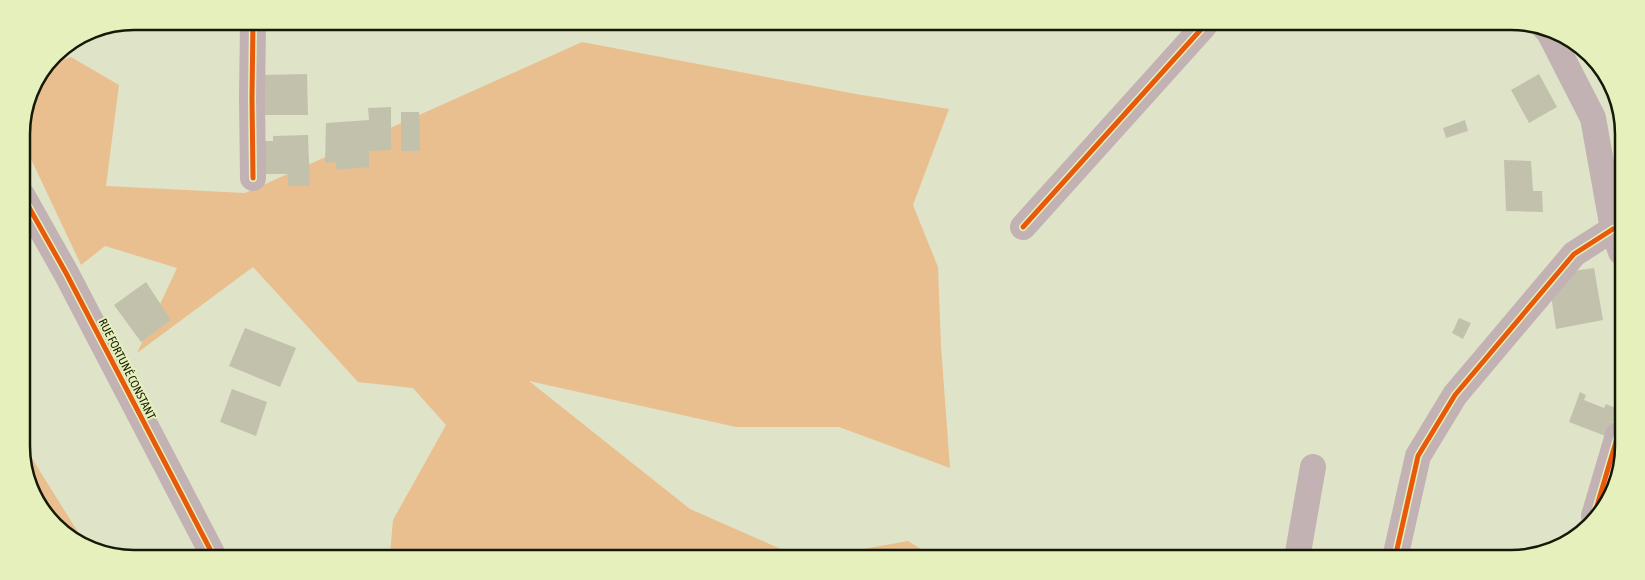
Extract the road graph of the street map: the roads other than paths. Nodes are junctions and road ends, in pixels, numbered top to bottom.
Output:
1 (253, 30) edge
2 (1200, 30) edge
3 (1554, 39) edge
4 (253, 178) dead end
5 (30, 209) edge
6 (1023, 226) dead end
7 (1615, 230) edge
8 (1615, 242) edge
9 (1615, 445) edge
10 (1313, 466) dead end
11 (1598, 503) edge
12 (210, 550) edge
13 (1298, 550) edge
14 (1397, 550) edge

1 - 4 street
2 - 6 street
3 - 7 street
5 - 12 street, RUE FORTUNÉ CONSTANT
8 - 14 street
9 - 11 street
10 - 13 street

